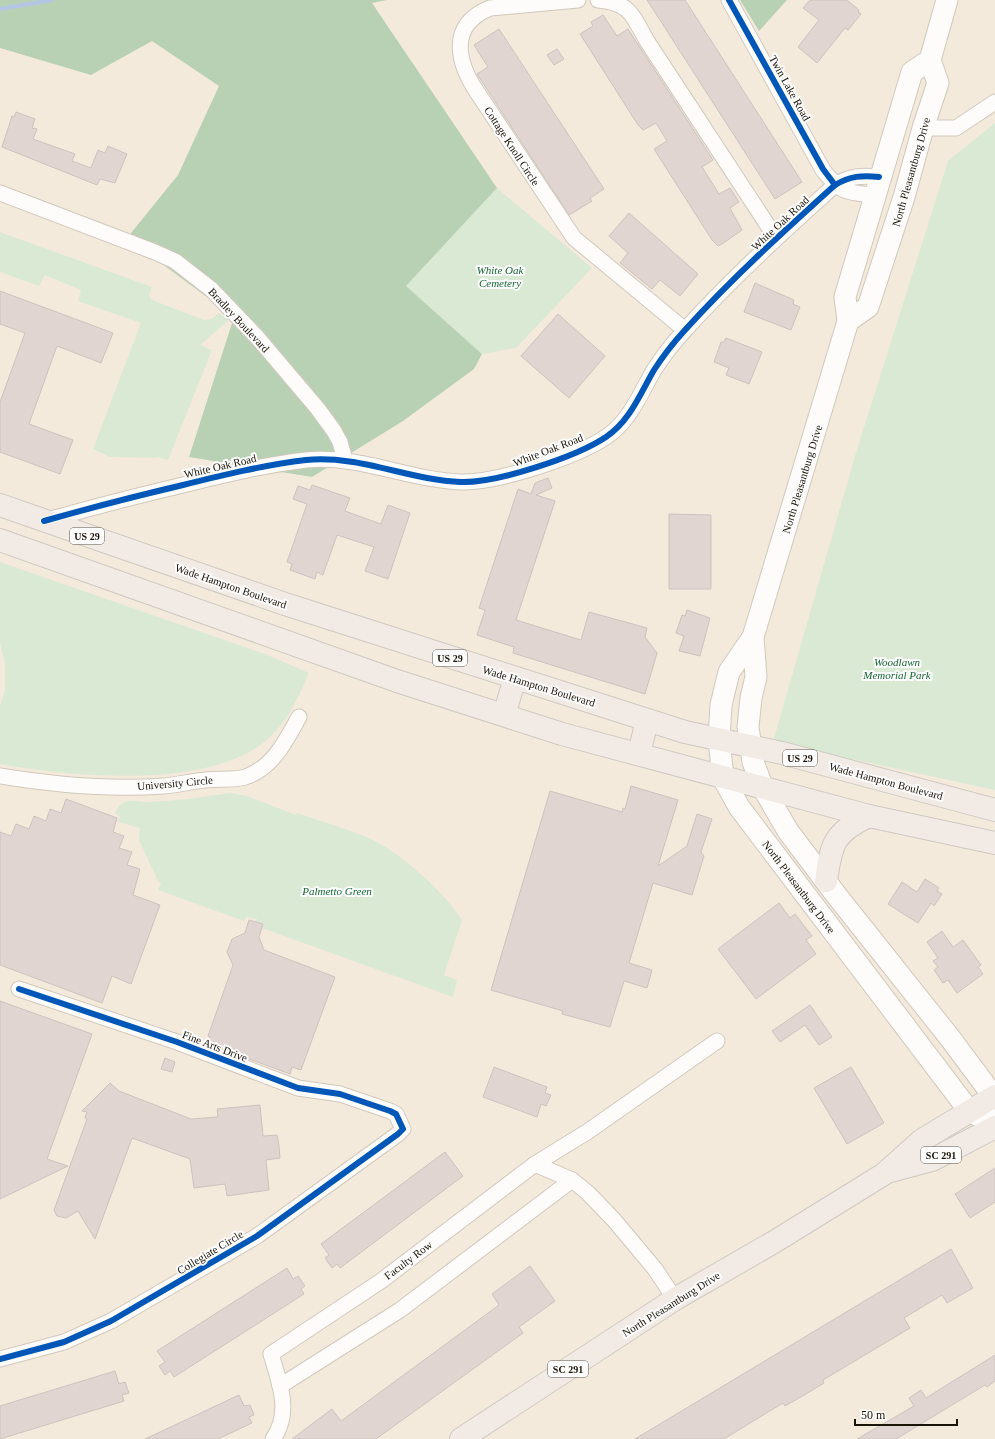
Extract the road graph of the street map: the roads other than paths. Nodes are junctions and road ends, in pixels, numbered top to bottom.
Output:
1 (578, 0) edge
2 (598, 0) edge
3 (729, 0) edge
4 (947, 0) edge
5 (930, 60) junction
6 (995, 102) edge
7 (923, 128) junction
8 (835, 185) junction
9 (876, 187) junction
10 (0, 193) edge
11 (776, 238) junction
12 (848, 321) junction
13 (685, 330) junction
14 (345, 460) junction
15 (0, 505) edge
16 (44, 521) junction
17 (0, 540) edge
18 (130, 551) junction
19 (122, 582) junction
20 (753, 636) junction
21 (515, 678) junction
22 (504, 715) junction
23 (298, 717) dead end
24 (647, 720) junction
25 (719, 739) junction
26 (750, 746) junction
27 (639, 754) junction
28 (0, 776) edge
29 (723, 778) junction
30 (763, 788) junction
31 (995, 810) edge
32 (869, 816) junction
33 (995, 843) edge
34 (826, 881) junction
35 (19, 988) dead end
36 (717, 1041) dead end
37 (995, 1099) edge
38 (970, 1112) junction
39 (400, 1121) joint
40 (995, 1122) edge
41 (995, 1127) edge
42 (535, 1164) junction
43 (884, 1174) junction
44 (572, 1180) junction
45 (674, 1299) junction
46 (0, 1358) edge
47 (280, 1386) junction
48 (273, 1439) edge
49 (461, 1439) edge

1 - 13 street, Cottage Knoll Circle
2 - 11 street
3 - 8 street, Twin Lake Road
4 - 5 main road
5 - 7 main road, North Pleasantburg Drive
5 - 9 main road, North Pleasantburg Drive
6 - 7 street
7 - 12 main road, North Pleasantburg Drive
8 - 9 street, White Oak Road
8 - 11 street, White Oak Road
9 - 12 main road, North Pleasantburg Drive
10 - 14 street, Bradley Boulevard
11 - 13 street, White Oak Road
12 - 20 main road, North Pleasantburg Drive
13 - 14 street, White Oak Road
14 - 16 street, White Oak Road
15 - 16 main road, Wade Hampton Boulevard / US 29
16 - 18 main road, Wade Hampton Boulevard / US 29
17 - 19 main road
18 - 19 main road
18 - 21 main road, Wade Hampton Boulevard / US 29
19 - 22 main road
20 - 25 main road, North Pleasantburg Drive
20 - 26 main road, North Pleasantburg Drive
21 - 22 main road
21 - 24 main road, Wade Hampton Boulevard / US 29
22 - 27 main road
23 - 28 street, University Circle
24 - 25 main road, Wade Hampton Boulevard / US 29
24 - 27 main road
25 - 26 main road, Wade Hampton Boulevard / US 29
25 - 29 main road, North Pleasantburg Drive
26 - 30 main road, North Pleasantburg Drive
26 - 31 main road, Wade Hampton Boulevard / US 29
27 - 29 main road
29 - 30 main road
29 - 38 main road, North Pleasantburg Drive
30 - 32 main road
30 - 34 main road, North Pleasantburg Drive
32 - 33 main road
32 - 34 main road
34 - 37 main road, North Pleasantburg Drive
35 - 39 street, Fine Arts Drive
36 - 42 street
37 - 38 main road
38 - 40 main road
38 - 43 main road, North Pleasantburg Drive / SC 291
39 - 46 street, Collegiate Circle
41 - 43 main road, North Pleasantburg Drive / SC 291
42 - 44 street
42 - 47 street, Faculty Row
43 - 45 main road, North Pleasantburg Drive / SC 291
44 - 45 street
44 - 47 street
45 - 49 main road, North Pleasantburg Drive / SC 291
47 - 48 street, Faculty Row

